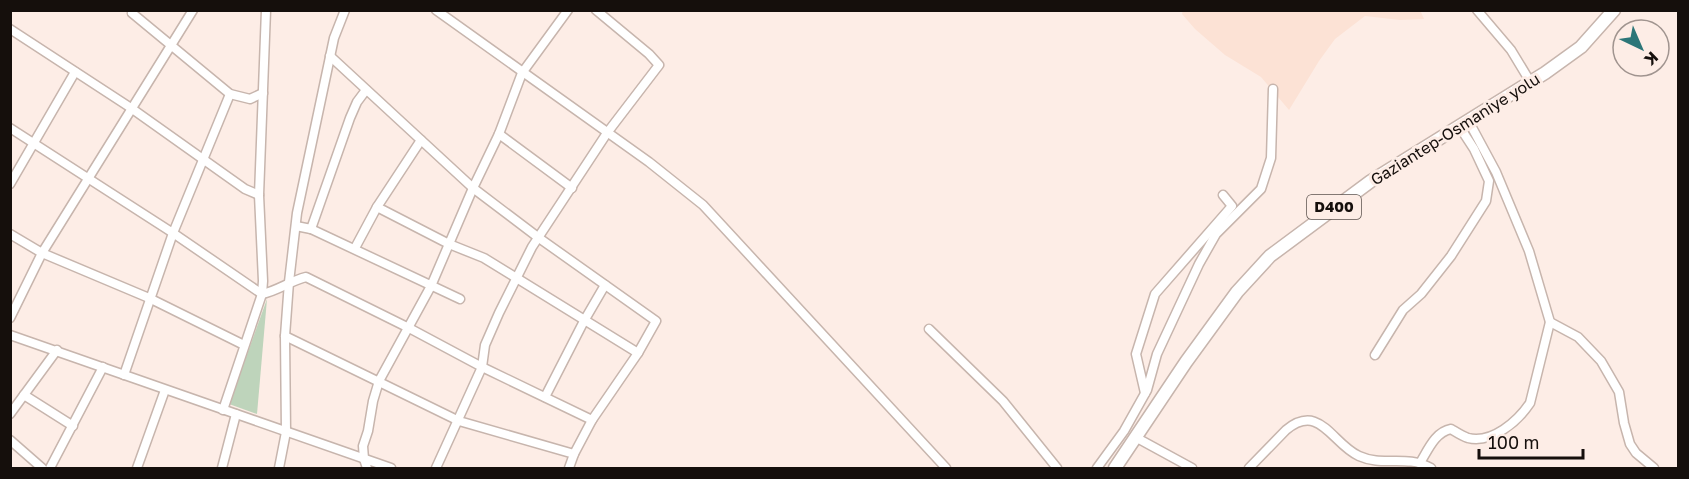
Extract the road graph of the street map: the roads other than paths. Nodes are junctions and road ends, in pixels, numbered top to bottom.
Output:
1 (193, 10) edge
2 (266, 10) edge
3 (345, 10) edge
4 (436, 10) edge
5 (568, 10) edge
6 (596, 10) edge
7 (1477, 10) edge
8 (1614, 10) edge
9 (132, 13) dead end
10 (10, 29) edge
11 (171, 45) junction
12 (330, 56) junction
13 (75, 72) junction
14 (522, 73) junction
15 (1531, 83) junction
16 (1273, 89) dead end
17 (366, 90) junction
18 (263, 93) junction
19 (230, 94) junction
20 (131, 108) junction
21 (1464, 123) junction
22 (10, 128) edge
23 (499, 134) junction
24 (607, 134) junction
25 (421, 140) junction
26 (34, 143) junction
27 (201, 159) junction
28 (87, 178) junction
29 (10, 184) edge
30 (473, 188) junction
31 (572, 188) junction
32 (259, 195) junction
33 (1223, 195) dead end
34 (377, 207) junction
35 (296, 226) junction
36 (311, 229) junction
37 (172, 233) junction
38 (10, 234) edge
39 (539, 238) junction
40 (449, 244) junction
41 (355, 248) junction
42 (42, 253) junction
43 (516, 278) junction
44 (289, 282) junction
45 (605, 285) junction
46 (431, 286) junction
47 (262, 294) junction
48 (149, 298) junction
49 (460, 299) dead end
50 (10, 318) edge
51 (584, 321) junction
52 (1550, 322) junction
53 (409, 328) junction
54 (929, 329) dead end
55 (10, 335) edge
56 (285, 336) junction
57 (244, 345) junction
58 (57, 350) junction
59 (638, 353) junction
60 (1375, 355) dead end
61 (103, 367) junction
62 (482, 367) junction
63 (124, 375) junction
64 (379, 381) junction
65 (165, 390) junction
66 (1145, 393) junction
67 (24, 395) junction
68 (545, 397) junction
69 (223, 410) junction
70 (10, 414) edge
71 (236, 414) junction
72 (592, 420) junction
73 (459, 421) junction
74 (73, 426) junction
75 (286, 432) junction
76 (1137, 438) junction
77 (10, 440) edge
78 (574, 454) junction
79 (364, 459) junction
80 (1420, 463) junction
81 (42, 468) edge
82 (51, 468) edge
83 (137, 468) edge
84 (222, 468) edge
85 (279, 468) edge
86 (367, 468) edge
87 (391, 468) edge
88 (436, 468) edge
89 (569, 468) edge
90 (946, 468) edge
91 (1057, 468) edge
92 (1097, 468) edge
93 (1115, 468) edge
94 (1192, 468) edge
95 (1249, 468) edge
96 (1431, 468) edge
97 (1653, 468) edge

1 - 11 street
2 - 18 street
3 - 12 street
4 - 14 street
5 - 14 street
6 - 24 street
7 - 15 street
8 - 15 highway, Gaziantep-Osmaniye yolu / D400
9 - 11 street
10 - 13 street
11 - 19 street
11 - 20 street
12 - 17 street
12 - 35 street
13 - 20 street
13 - 26 street
14 - 23 street
14 - 24 street
15 - 21 highway, Gaziantep-Osmaniye yolu / D400
16 - 66 street
17 - 25 street
17 - 36 street
18 - 19 street
18 - 32 street
19 - 27 street
20 - 27 street
20 - 28 street
21 - 52 street
21 - 60 street
21 - 76 highway, Gaziantep-Osmaniye yolu / D400
22 - 26 street
23 - 30 street
23 - 31 street
24 - 31 street
24 - 90 street
25 - 30 street
25 - 34 street
26 - 28 street
26 - 29 street
27 - 32 street
27 - 37 street
28 - 37 street
28 - 42 street
30 - 39 street
30 - 40 street
31 - 39 street
32 - 47 street
33 - 66 street
34 - 40 street
34 - 41 street
35 - 36 street
35 - 44 street
36 - 41 street
37 - 47 street
37 - 48 street
38 - 42 street
39 - 43 street
39 - 45 street
40 - 43 street
40 - 46 street
41 - 46 street
42 - 48 street
42 - 50 street
43 - 51 street
43 - 62 street
44 - 47 street
44 - 53 street
44 - 56 street
45 - 51 street
45 - 59 street
46 - 49 street
46 - 53 street
47 - 57 street
48 - 57 street
48 - 63 street
51 - 59 street
51 - 68 street
52 - 80 street
52 - 97 street
53 - 62 street
53 - 64 street
54 - 91 street
55 - 58 street
56 - 64 street
56 - 75 street
57 - 69 street
58 - 61 street
58 - 67 street
59 - 72 street
61 - 63 street
61 - 74 street
62 - 68 street
62 - 73 street
63 - 65 street
64 - 73 street
64 - 79 street
65 - 69 street
65 - 83 street
66 - 92 street
67 - 70 street
67 - 74 street
68 - 72 street
69 - 71 street
71 - 75 street
71 - 84 street
72 - 78 street
73 - 78 street
73 - 88 street
74 - 82 street
75 - 79 street
75 - 85 street
76 - 93 highway, Gaziantep-Osmaniye yolu / D400
76 - 94 street
77 - 81 street
78 - 89 street
79 - 86 street
79 - 87 street
80 - 95 street
80 - 96 street

